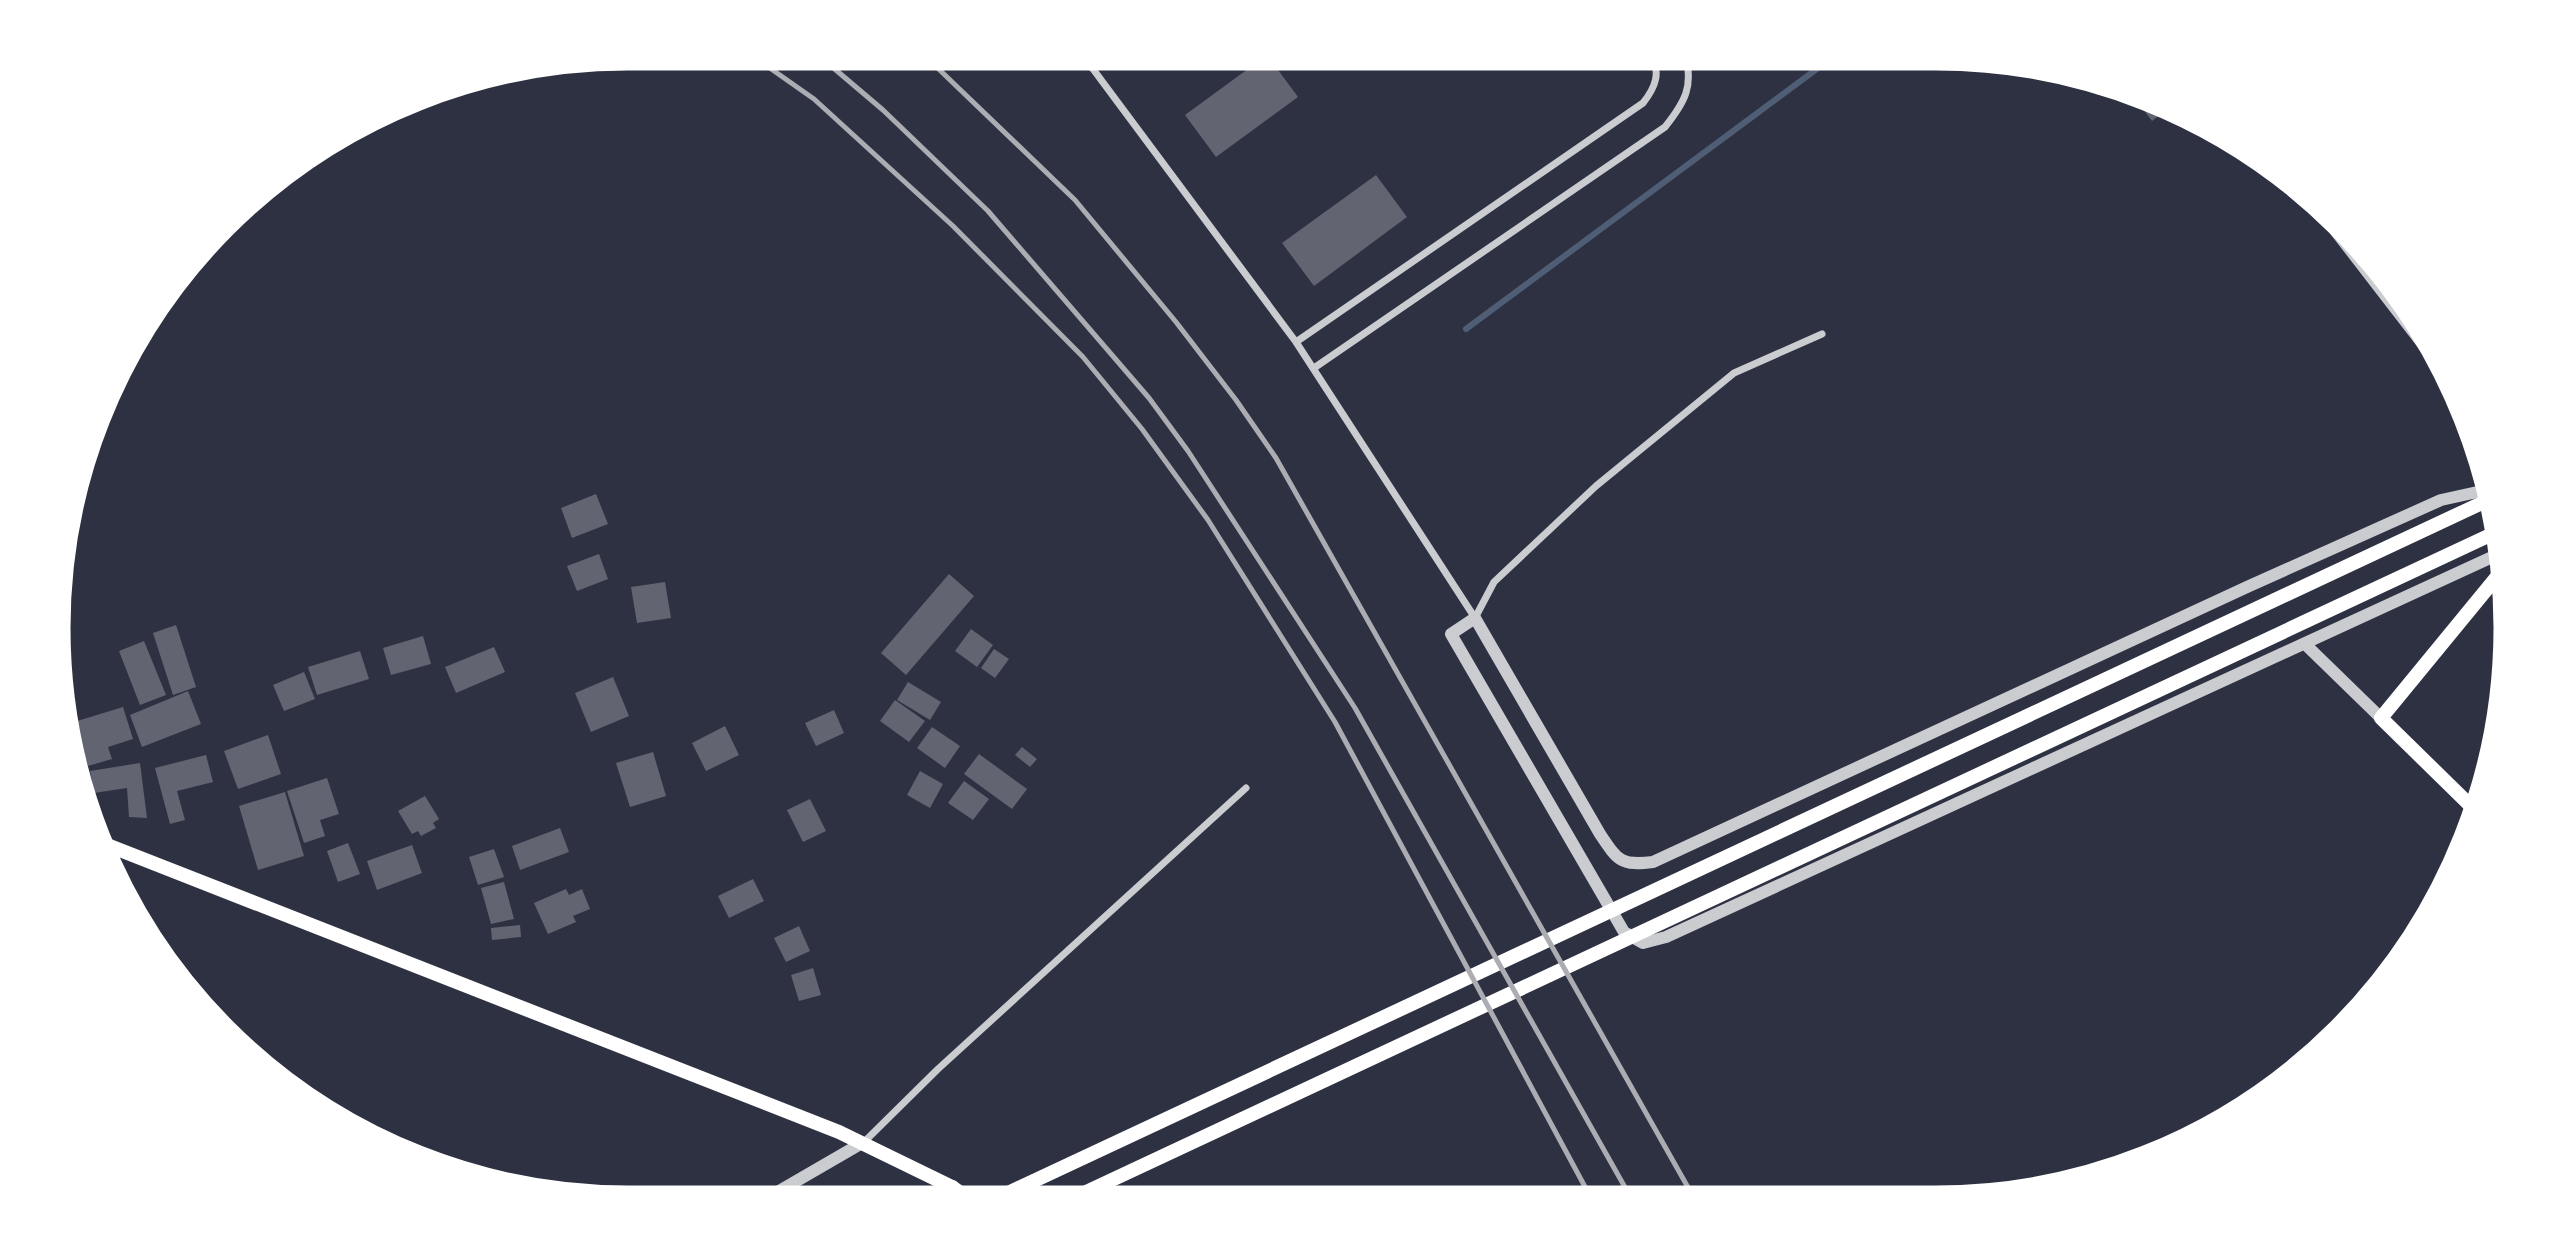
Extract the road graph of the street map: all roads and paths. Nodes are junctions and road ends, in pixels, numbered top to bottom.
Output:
1 (1090, 66) edge
2 (1655, 66) edge
3 (1689, 66) edge
4 (2344, 242) edge
5 (1822, 334) dead end
6 (2415, 334) edge
7 (1296, 342) junction
8 (1314, 368) junction
9 (2481, 491) edge
10 (2484, 501) edge
11 (2491, 534) edge
12 (2494, 556) edge
13 (2496, 578) edge
14 (1475, 618) junction
15 (2305, 644) junction
16 (2381, 718) junction
17 (1246, 788) dead end
18 (2470, 805) edge
19 (111, 846) edge
20 (862, 1143) junction
21 (952, 1187) junction
22 (781, 1190) edge
23 (946, 1190) edge
24 (957, 1190) edge
25 (1014, 1190) edge
26 (1090, 1190) edge

1 - 7 street
2 - 7 street
3 - 8 street
4 - 6 street
5 - 14 street
7 - 8 street
8 - 14 street
9 - 14 street
10 - 25 main road
11 - 26 main road
12 - 15 street
13 - 16 main road
14 - 15 street
15 - 16 street
16 - 18 main road
17 - 20 street
19 - 20 main road
20 - 21 main road
20 - 22 street
21 - 23 main road
21 - 24 main road

